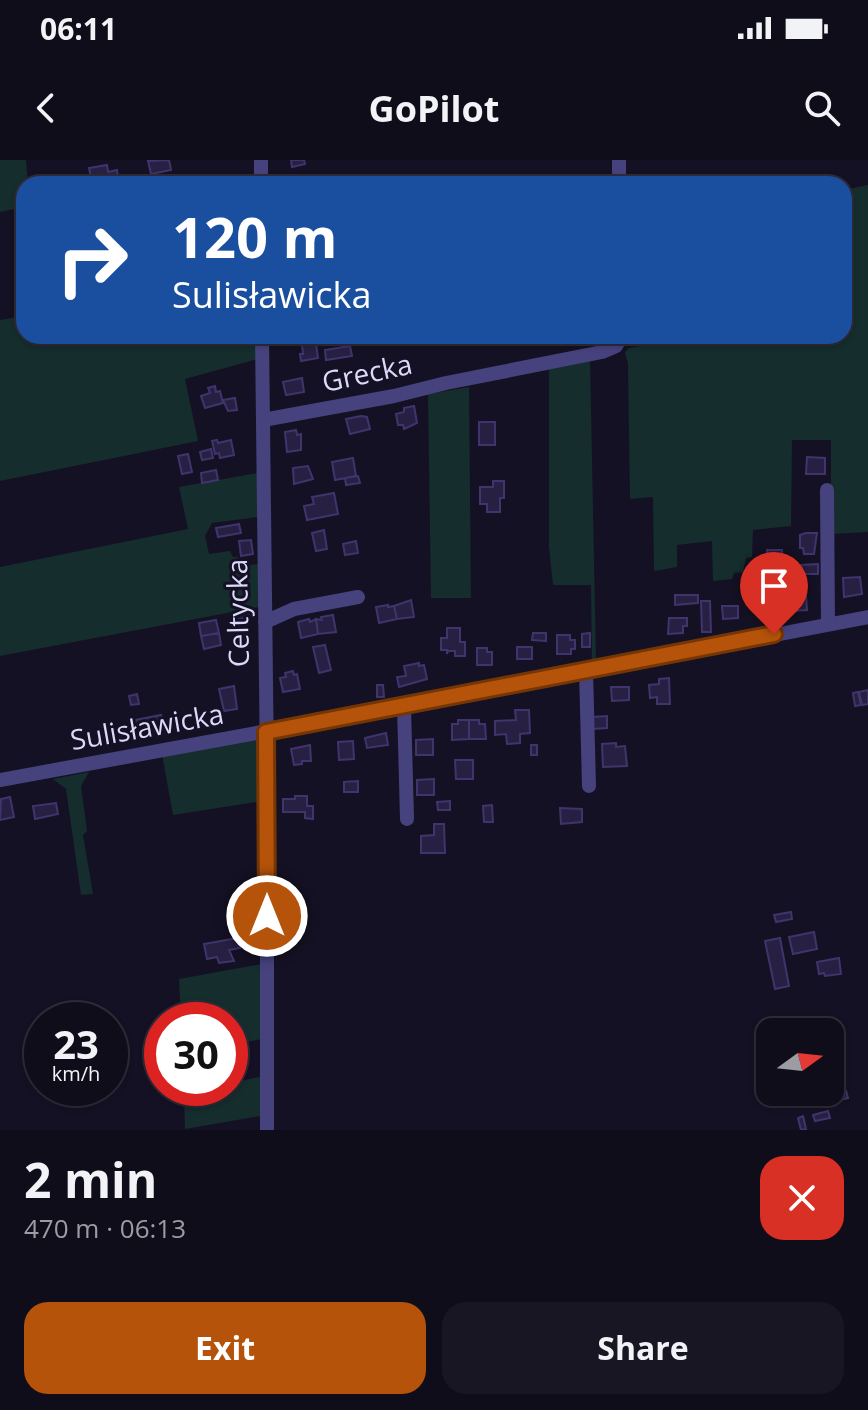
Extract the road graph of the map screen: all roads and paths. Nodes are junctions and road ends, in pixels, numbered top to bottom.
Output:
1 (262, 344) edge
2 (614, 344) edge
3 (263, 420) junction
4 (827, 490) dead end
5 (358, 597) dead end
6 (868, 617) edge
7 (265, 622) junction
8 (828, 624) junction
9 (586, 670) junction
10 (404, 706) junction
11 (266, 732) junction
12 (0, 780) edge
13 (589, 786) dead end
14 (407, 819) dead end
15 (267, 1130) edge

1 - 3 street, Celtycka
2 - 3 street, Grecka
3 - 7 street, Celtycka
4 - 8 street
5 - 7 street
6 - 8 street, Sulisławicka
7 - 11 street, Celtycka
8 - 9 street, Sulisławicka
9 - 10 street, Sulisławicka
9 - 13 street
10 - 11 street, Sulisławicka
10 - 14 street
11 - 12 street, Sulisławicka
11 - 15 street, Celtycka

